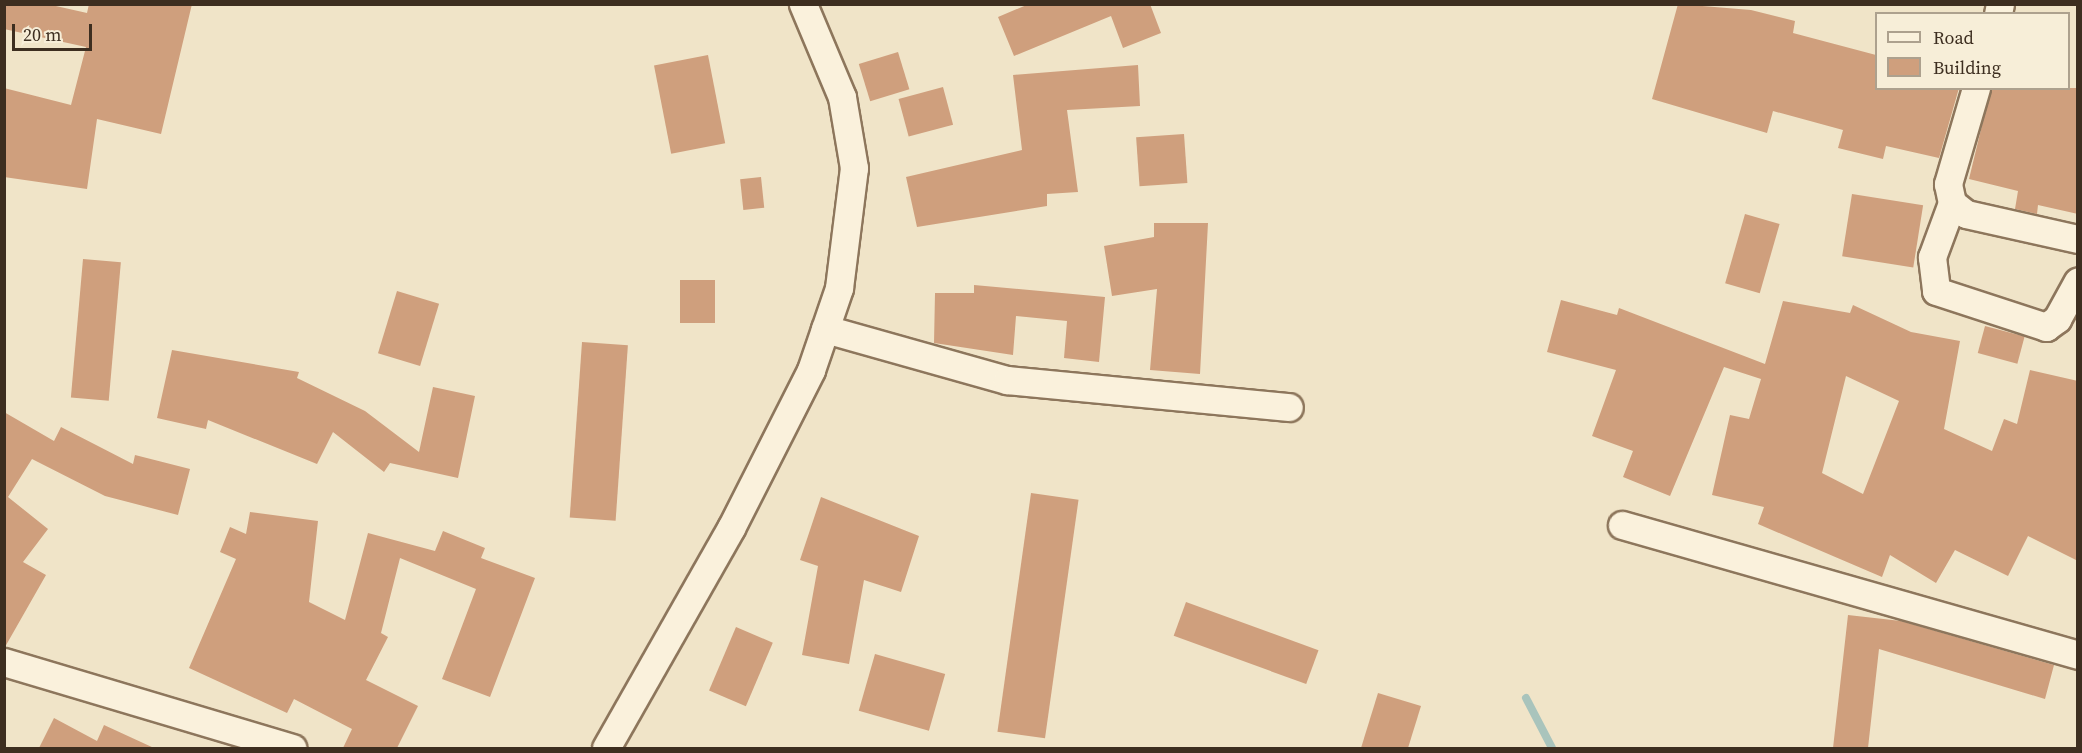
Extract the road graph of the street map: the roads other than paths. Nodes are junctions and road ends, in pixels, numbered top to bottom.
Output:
1 (803, 4) edge
2 (1975, 90) edge
3 (1952, 202) junction
4 (2078, 239) edge
5 (2078, 281) edge
6 (825, 329) junction
7 (1289, 407) dead end
8 (1622, 525) dead end
9 (2078, 655) edge
10 (4, 662) edge
11 (292, 748) edge
12 (606, 748) edge

1 - 6 street
2 - 3 street
3 - 4 street
3 - 5 street
6 - 7 street
6 - 12 street
8 - 9 street
10 - 11 street

